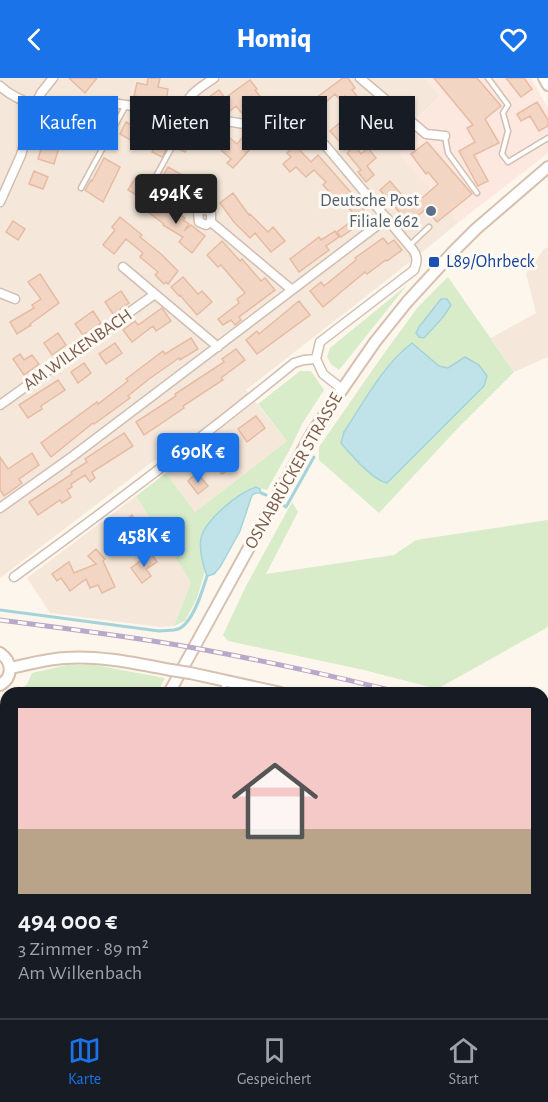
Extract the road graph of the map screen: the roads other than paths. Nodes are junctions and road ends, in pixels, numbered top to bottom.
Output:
1 (53, 78) edge
2 (214, 78) edge
3 (360, 78) edge
4 (488, 78) edge
5 (544, 78) edge
6 (548, 85) edge
7 (0, 86) edge
8 (40, 96) edge
9 (191, 96) edge
10 (18, 98) edge
11 (118, 104) edge
12 (126, 105) junction
13 (130, 106) edge
14 (230, 121) edge
15 (445, 136) joint
16 (548, 138) edge
17 (22, 150) edge
18 (168, 150) edge
19 (548, 167) edge
20 (81, 188) dead end
21 (477, 193) dead end
22 (149, 197) dead end
23 (0, 202) edge
24 (387, 218) junction
25 (211, 222) dead end
26 (429, 227) dead end
27 (409, 246) junction
28 (123, 267) dead end
29 (292, 290) junction
30 (0, 293) edge
31 (155, 294) junction
32 (15, 299) dead end
33 (218, 347) junction
34 (316, 359) junction
35 (342, 389) junction
36 (0, 405) edge
37 (0, 508) edge
38 (14, 577) dead end
39 (0, 653) edge
40 (10, 668) junction
41 (226, 680) junction
42 (0, 685) edge
43 (172, 687) edge
44 (224, 687) edge
45 (256, 687) edge

1 - 8 street
2 - 9 street
3 - 15 street
4 - 16 lane
5 - 6 main road
7 - 10 street
11 - 12 street
12 - 13 street
12 - 20 lane
14 - 24 street
15 - 21 lane
17 - 23 street
18 - 22 lane
19 - 35 main road, OSNABRÜCKER STRASSE
24 - 27 street
24 - 29 street
25 - 29 street
26 - 27 lane
27 - 34 street
28 - 31 street
29 - 33 street
30 - 32 street
31 - 33 street
31 - 36 street, AM WILKENBACH
33 - 37 street
34 - 35 street
34 - 38 street
35 - 43 main road, OSNABRÜCKER STRASSE
39 - 40 main road
40 - 41 main road, bridge
40 - 42 main road
41 - 44 lane
41 - 45 main road

